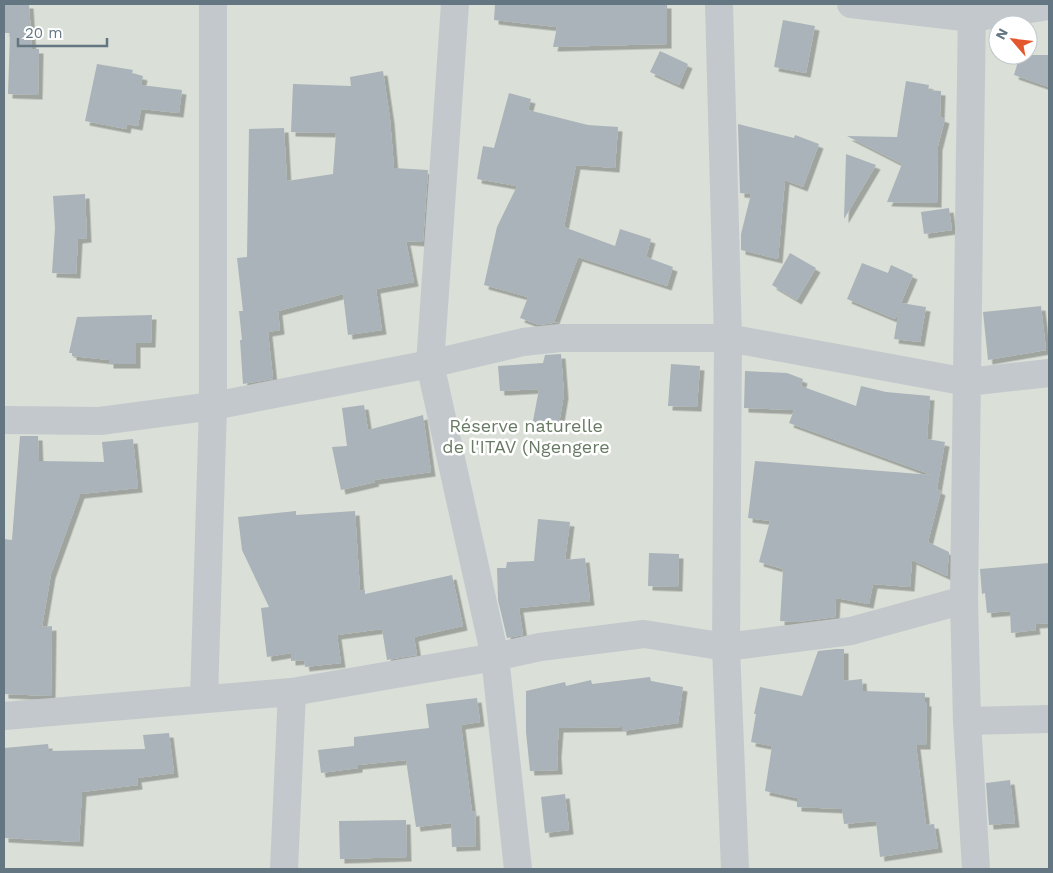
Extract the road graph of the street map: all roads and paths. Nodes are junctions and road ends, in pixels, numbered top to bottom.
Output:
1 (213, 4) edge
2 (455, 4) edge
3 (719, 4) edge
4 (851, 4) edge
5 (1049, 6) edge
6 (972, 11) edge
7 (728, 338) junction
8 (430, 364) junction
9 (1049, 373) edge
10 (967, 382) junction
11 (213, 406) junction
12 (4, 420) edge
13 (964, 600) junction
14 (726, 647) junction
15 (495, 657) junction
16 (292, 692) junction
17 (204, 698) junction
18 (4, 716) edge
19 (1049, 719) edge
20 (967, 721) junction
21 (284, 869) edge
22 (518, 869) edge
23 (735, 869) edge
24 (976, 869) edge

1 - 11 street
2 - 8 street
3 - 7 street
4 - 6 street
5 - 6 street
6 - 10 street
7 - 8 street
7 - 10 street
7 - 14 street
8 - 11 street
8 - 15 street
9 - 10 street
10 - 13 street
11 - 12 street
11 - 17 street
13 - 14 street
13 - 20 street
14 - 15 street
14 - 23 street
15 - 16 street
15 - 22 street
16 - 17 street
16 - 21 street
17 - 18 street
19 - 20 street
20 - 24 street

